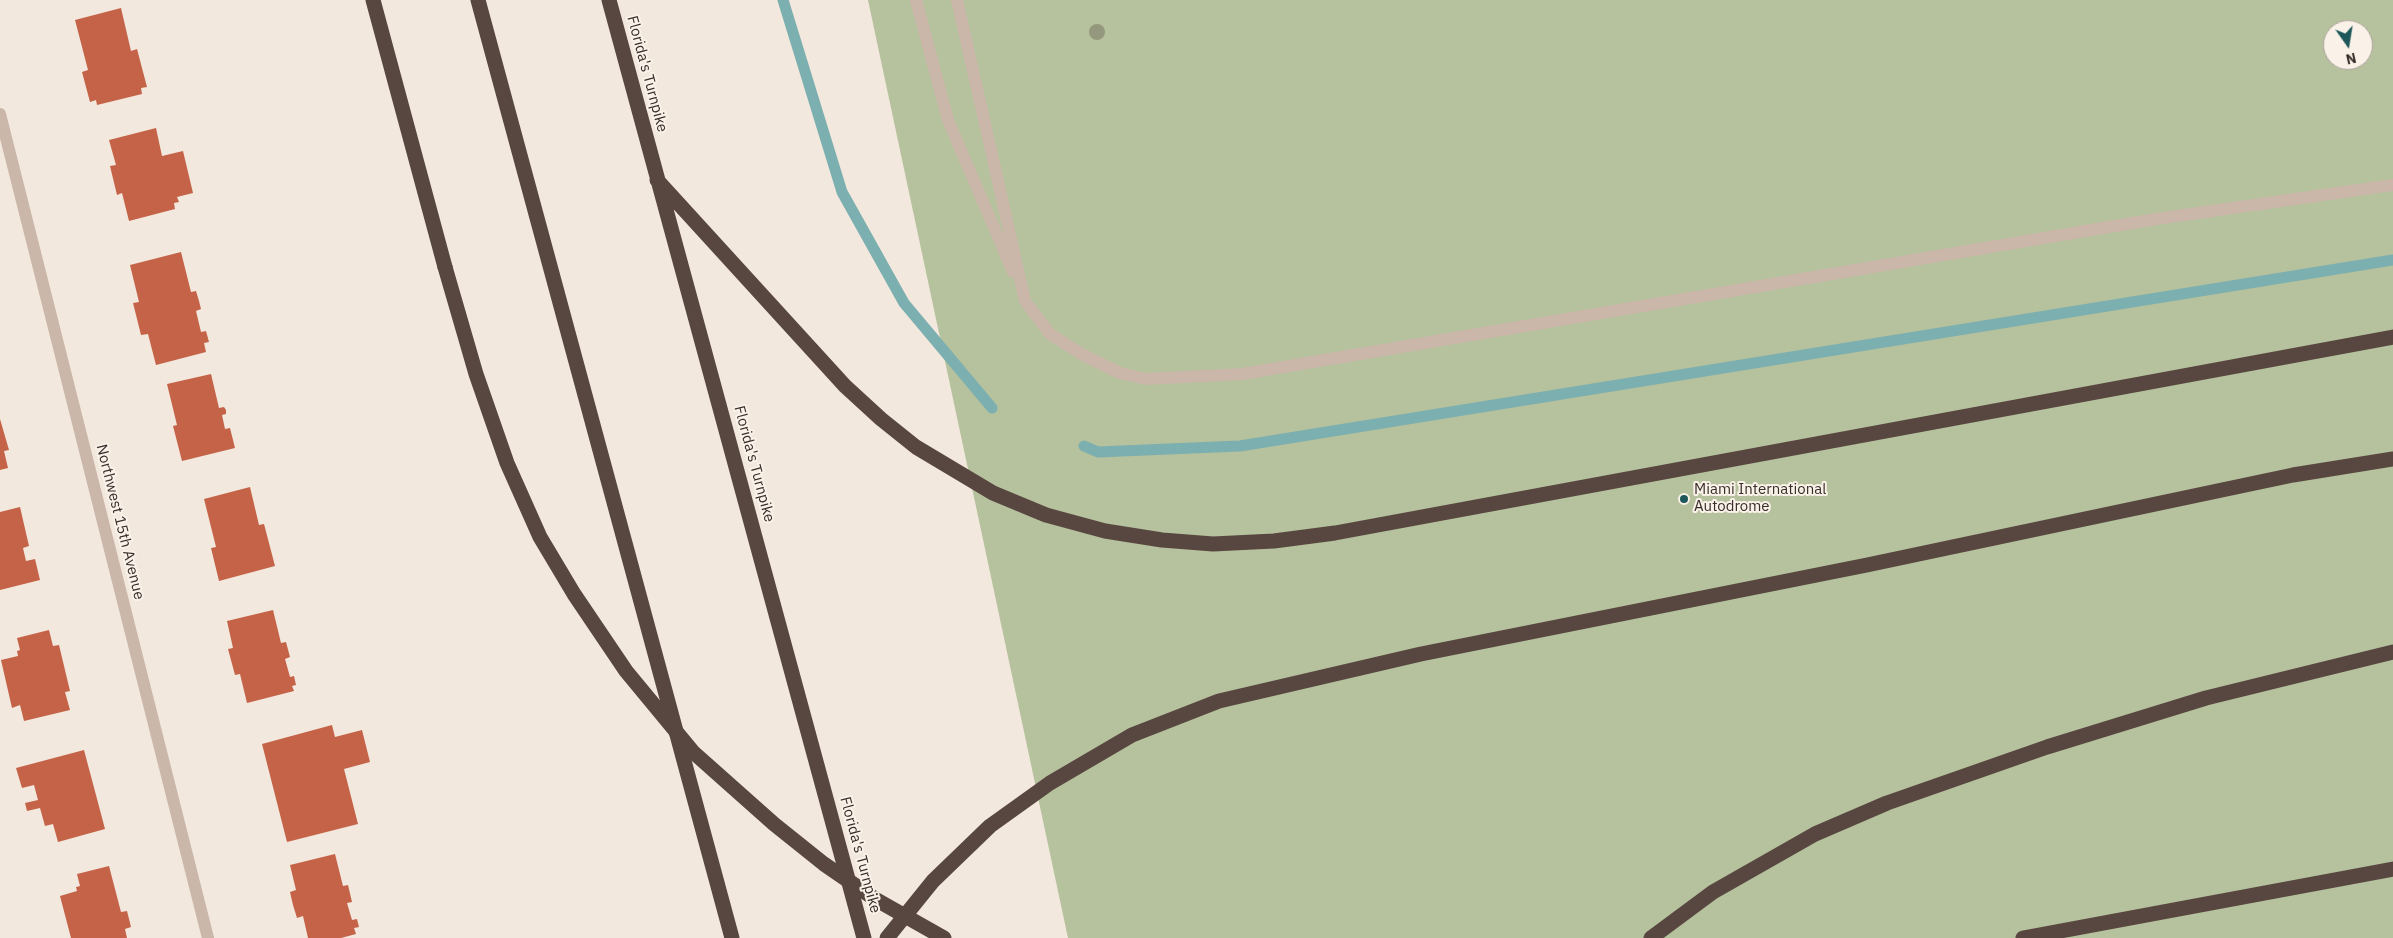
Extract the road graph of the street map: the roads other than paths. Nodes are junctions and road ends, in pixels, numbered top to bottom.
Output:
1 (372, 0) edge
2 (478, 0) edge
3 (609, 0) edge
4 (916, 0) edge
5 (957, 0) edge
6 (0, 114) edge
7 (657, 180) junction
8 (2393, 185) edge
9 (1025, 301) junction
10 (2393, 337) edge
11 (2393, 459) edge
12 (2393, 652) edge
13 (2393, 869) edge
14 (208, 938) edge
15 (732, 938) edge
16 (864, 938) edge
17 (887, 938) edge
18 (944, 938) edge
19 (1651, 938) edge
20 (2024, 938) edge

1 - 18 highway, bridge
2 - 15 highway
3 - 7 highway, Florida's Turnpike
4 - 9 street
5 - 9 street
6 - 14 street, Northwest 15th Avenue
7 - 10 highway
7 - 16 highway, Florida's Turnpike
8 - 9 street
11 - 17 highway
12 - 19 highway
13 - 20 highway

